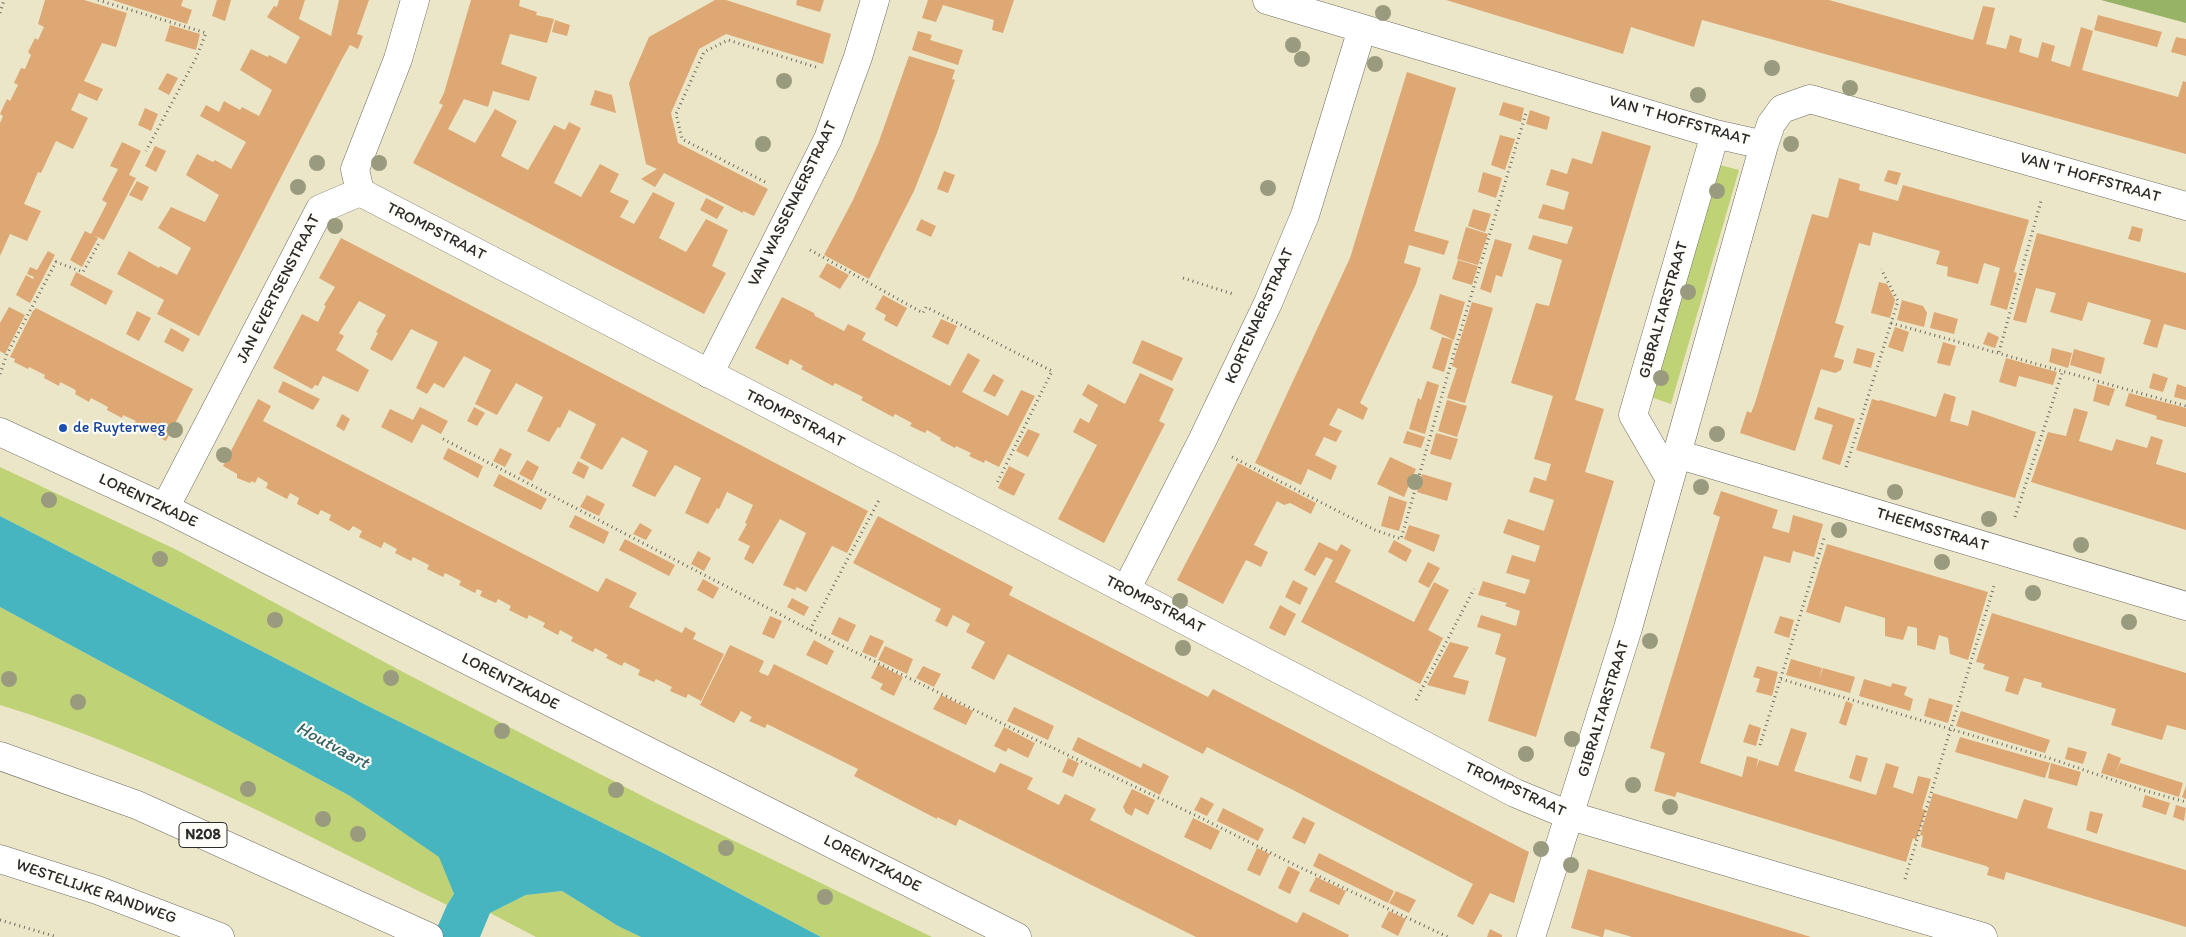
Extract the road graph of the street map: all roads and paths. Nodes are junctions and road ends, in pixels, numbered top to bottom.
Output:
1 (4, 0) edge
2 (98, 0) edge
3 (415, 0) edge
4 (875, 0) edge
5 (1267, 0) edge
6 (0, 13) edge
7 (1362, 29) junction
8 (849, 78) junction
9 (1536, 79) junction
10 (1715, 134) junction
11 (1764, 146) junction
12 (146, 151) dead end
13 (2051, 167) junction
14 (360, 192) junction
15 (798, 199) junction
16 (2186, 206) edge
17 (780, 233) junction
18 (99, 242) dead end
19 (1881, 270) dead end
20 (1183, 278) dead end
21 (1268, 304) junction
22 (1891, 323) junction
23 (1999, 352) junction
24 (2063, 370) junction
25 (0, 374) edge
26 (709, 374) junction
27 (2186, 406) edge
28 (0, 432) edge
29 (443, 439) dead end
30 (1202, 441) junction
31 (1673, 466) junction
32 (895, 470) junction
33 (1835, 501) junction
34 (165, 508) junction
35 (981, 515) junction
36 (2005, 552) junction
37 (1474, 589) dead end
38 (1126, 590) junction
39 (2186, 606) edge
40 (810, 630) junction
41 (1781, 679) junction
42 (1950, 730) junction
43 (1400, 732) junction
44 (1760, 745) dead end
45 (0, 756) edge
46 (2186, 802) edge
47 (1571, 816) junction
48 (0, 859) edge
49 (1896, 910) junction
50 (0, 920) edge
51 (57, 937) edge
52 (220, 937) edge
53 (429, 937) edge
54 (1017, 937) edge
55 (1448, 937) edge
56 (1531, 937) edge
57 (1983, 937) edge

1 - 6 path
2 - 12 path
3 - 14 street
4 - 8 street, VAN WASSENAERSTRAAT
5 - 7 street, VAN 'T HOFFSTRAAT
7 - 9 street, VAN 'T HOFFSTRAAT
7 - 21 street, KORTENAERSTRAAT
8 - 15 street, VAN WASSENAERSTRAAT
8 - 15 path
9 - 10 street, VAN 'T HOFFSTRAAT
9 - 30 path
10 - 11 street, VAN 'T HOFFSTRAAT
10 - 31 street, GIBRALTARSTRAAT
11 - 13 street, VAN 'T HOFFSTRAAT
11 - 31 street, GIBRALTARSTRAAT
13 - 16 street, VAN 'T HOFFSTRAAT
13 - 23 path
14 - 26 street, TROMPSTRAAT
14 - 34 street, JAN EVERTSENSTRAAT
15 - 17 street, VAN WASSENAERSTRAAT
17 - 26 street, VAN WASSENAERSTRAAT
17 - 35 path
18 - 25 path
19 - 22 path
20 - 21 path
21 - 30 street, KORTENAERSTRAAT
22 - 23 path
22 - 33 path
23 - 24 path
24 - 27 path
24 - 36 path
26 - 32 street, TROMPSTRAAT
28 - 34 street, LORENTZKADE
29 - 40 path
30 - 38 street, KORTENAERSTRAAT
31 - 33 street, THEEMSSTRAAT
31 - 47 street, GIBRALTARSTRAAT
32 - 35 street, TROMPSTRAAT
32 - 40 path
33 - 36 street, THEEMSSTRAAT
33 - 41 path
34 - 54 street, LORENTZKADE
35 - 38 street, TROMPSTRAAT
36 - 39 street, THEEMSSTRAAT
36 - 42 path
37 - 43 path
38 - 43 street, TROMPSTRAAT
40 - 55 path
41 - 42 path
41 - 44 path
42 - 46 path
42 - 49 path
43 - 47 street, TROMPSTRAAT
45 - 53 street, N208
47 - 49 street, TROMPSTRAAT
47 - 56 street, GIBRALTARSTRAAT
48 - 52 street, WESTELIJKE RANDWEG
49 - 57 street, TROMPSTRAAT
50 - 51 path

